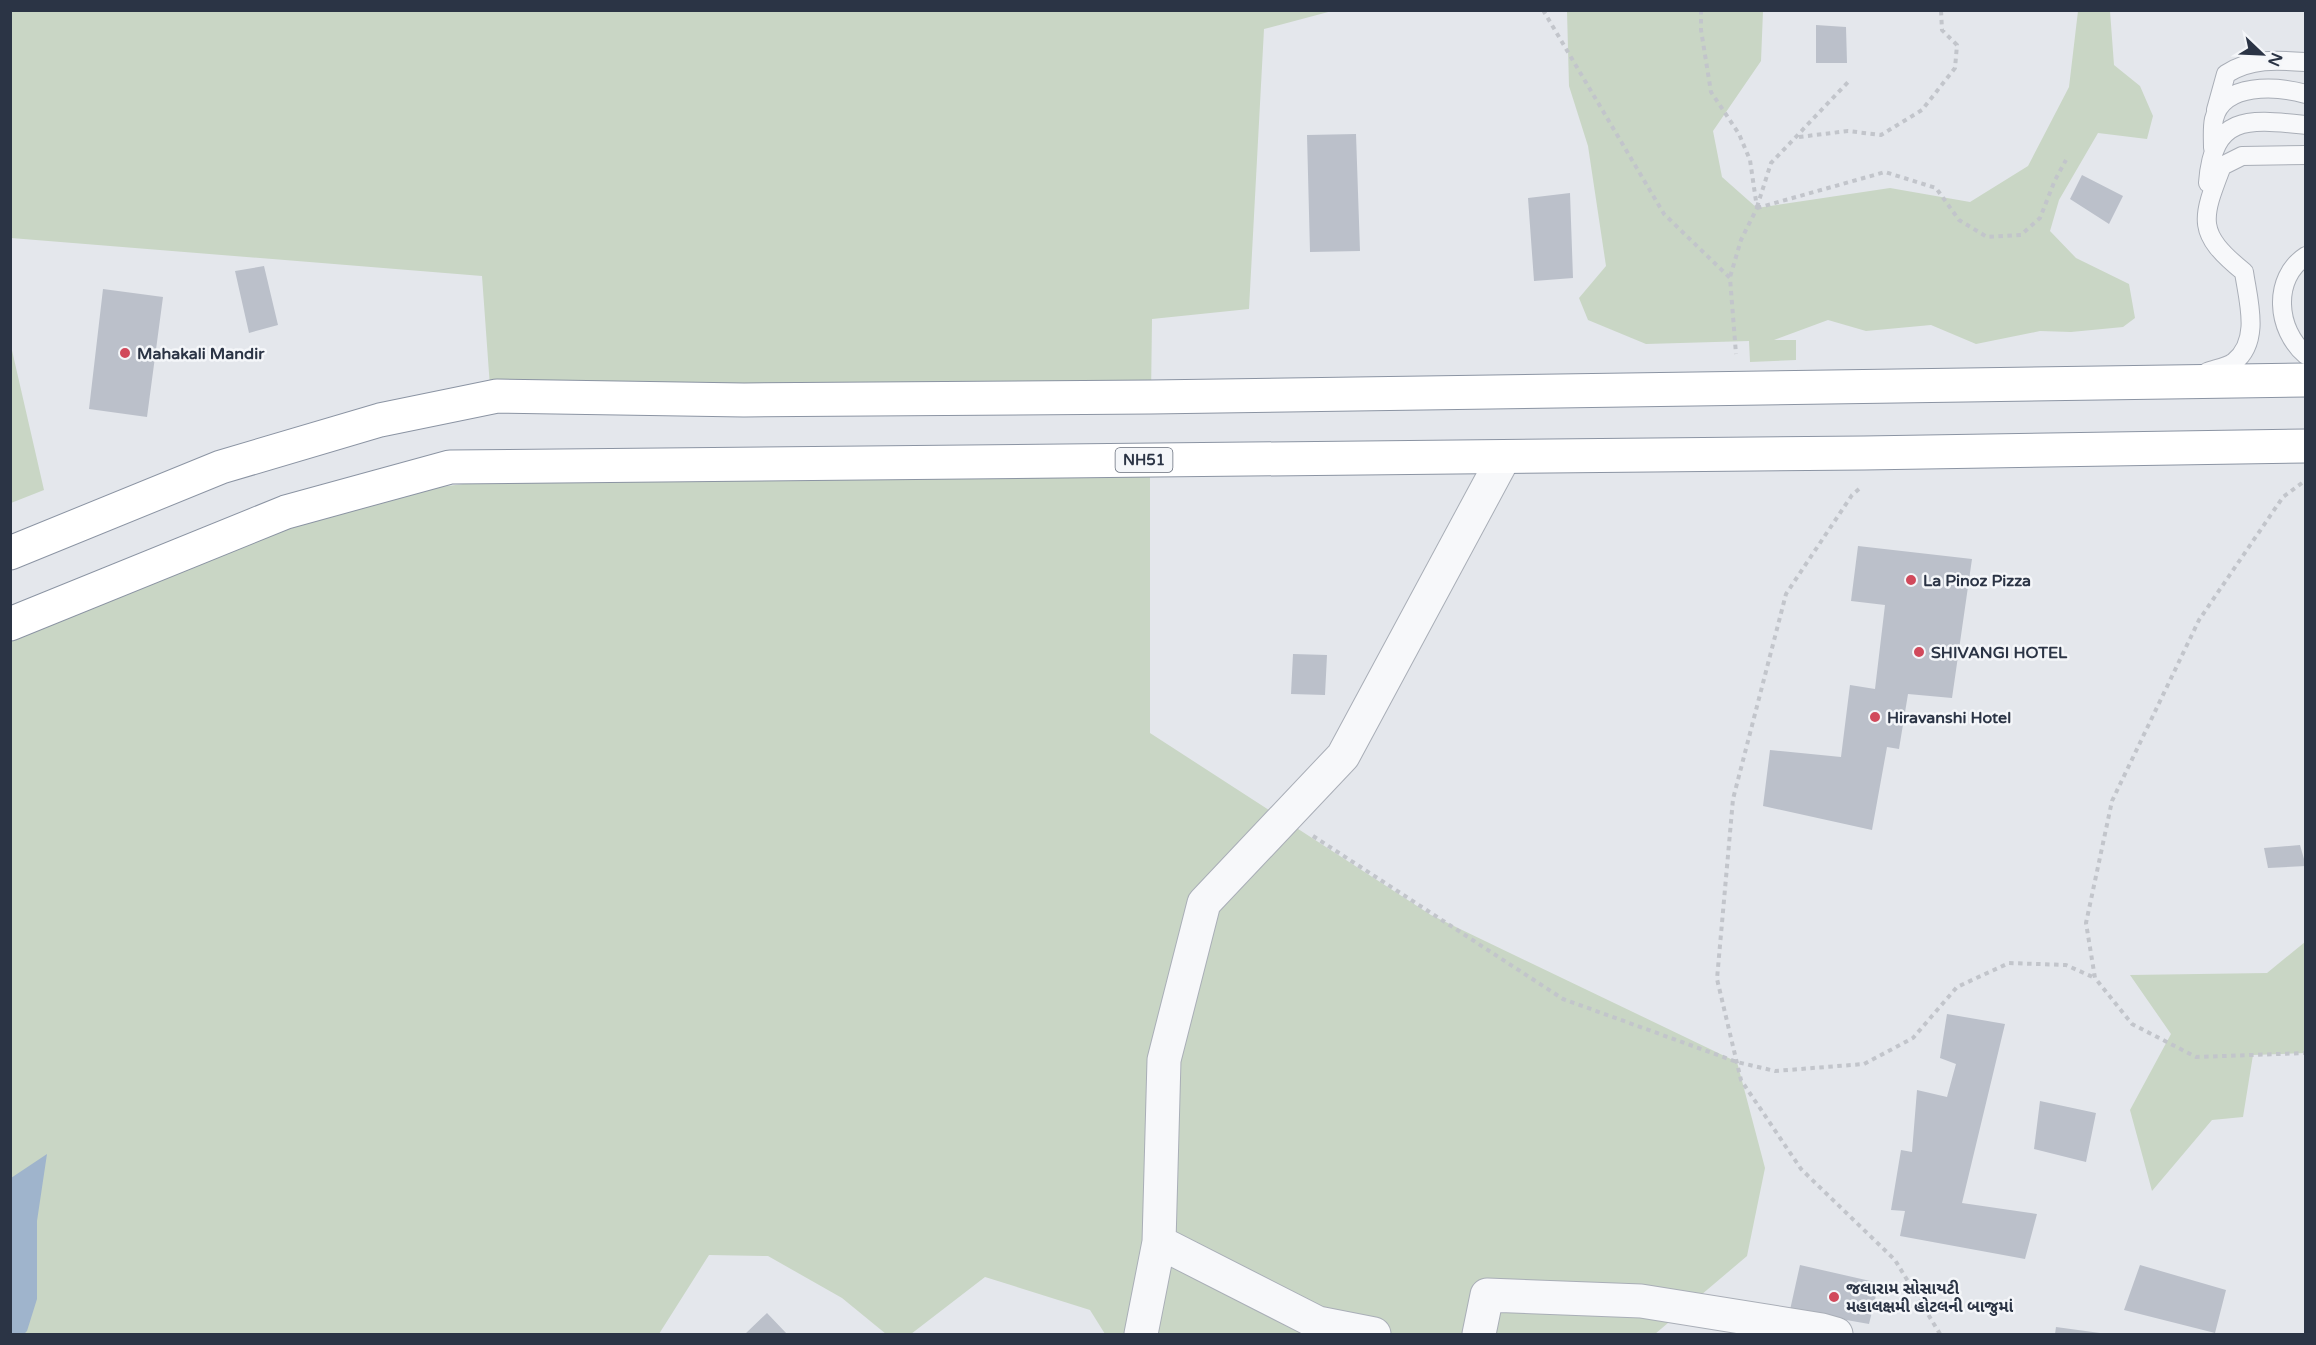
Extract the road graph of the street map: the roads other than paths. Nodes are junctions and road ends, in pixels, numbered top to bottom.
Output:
1 (2306, 62) edge
2 (2306, 94) edge
3 (2214, 118) junction
4 (2306, 125) edge
5 (2213, 148) junction
6 (2306, 155) edge
7 (2207, 206) junction
8 (2306, 255) edge
9 (2306, 355) edge
10 (2306, 381) edge
11 (2177, 382) junction
12 (2306, 446) edge
13 (1504, 457) junction
14 (10, 553) edge
15 (10, 624) edge
16 (1159, 1242) junction
17 (1142, 1335) edge
18 (1374, 1335) edge
19 (1479, 1335) edge
20 (1836, 1335) edge

1 - 3 lane
2 - 3 lane
3 - 5 lane
4 - 5 lane
5 - 7 lane
6 - 7 lane
7 - 11 lane
8 - 9 lane
10 - 11 highway
11 - 14 highway
12 - 13 highway, NH51
13 - 15 highway, NH51
13 - 16 street
16 - 17 street
16 - 18 street
19 - 20 street

